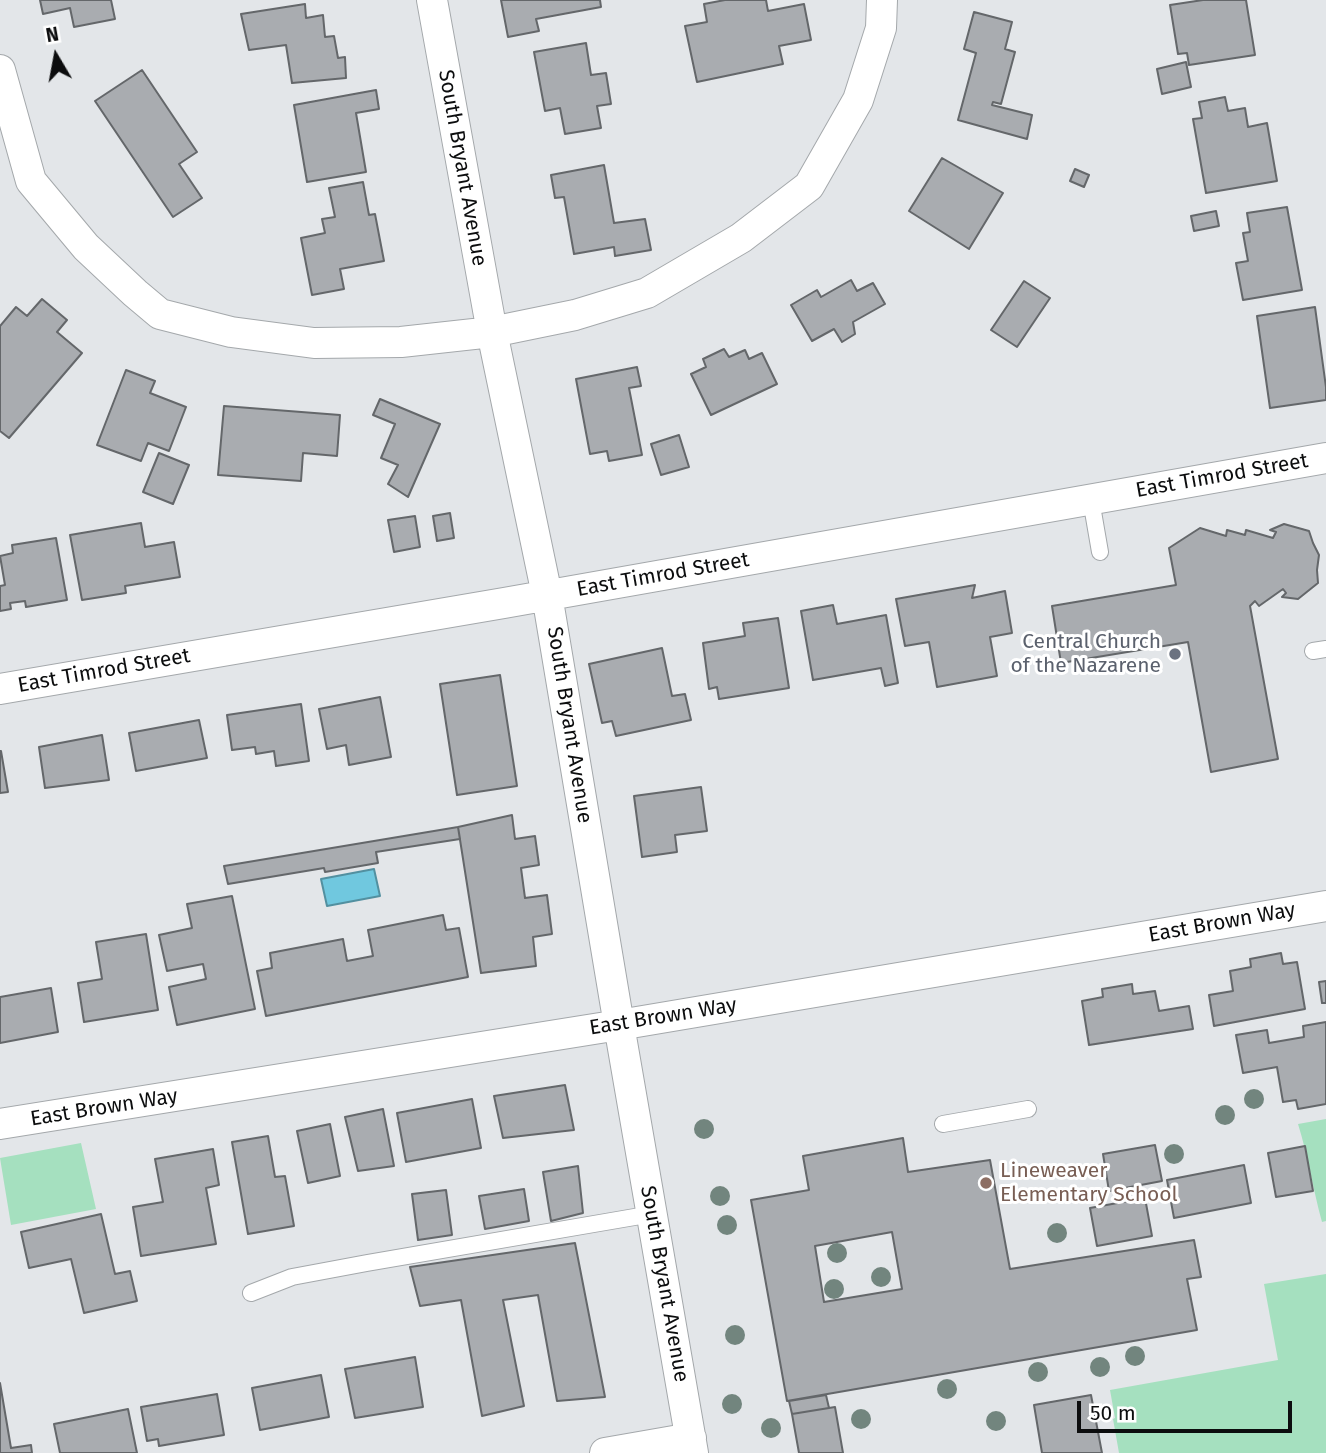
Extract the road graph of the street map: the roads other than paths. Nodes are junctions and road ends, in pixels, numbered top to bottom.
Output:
1 (432, 0) edge
2 (882, 0) edge
3 (0, 70) edge
4 (492, 332) junction
5 (1326, 458) edge
6 (1091, 499) junction
7 (1100, 552) dead end
8 (547, 595) junction
9 (0, 689) edge
10 (1326, 906) edge
11 (619, 1025) junction
12 (1028, 1109) dead end
13 (0, 1124) edge
14 (943, 1124) dead end
15 (652, 1214) junction
16 (251, 1293) dead end
17 (692, 1446) edge
18 (605, 1453) edge

1 - 4 street, South Bryant Avenue
2 - 4 street
3 - 4 street
4 - 8 street, South Bryant Avenue
5 - 6 street, East Timrod Street
6 - 7 lane
6 - 8 street, East Timrod Street
8 - 9 street, East Timrod Street
8 - 11 street, South Bryant Avenue
10 - 11 street, East Brown Way
11 - 13 street, East Brown Way
11 - 15 street, South Bryant Avenue
12 - 14 lane
15 - 16 lane
15 - 17 street, South Bryant Avenue
17 - 18 street

